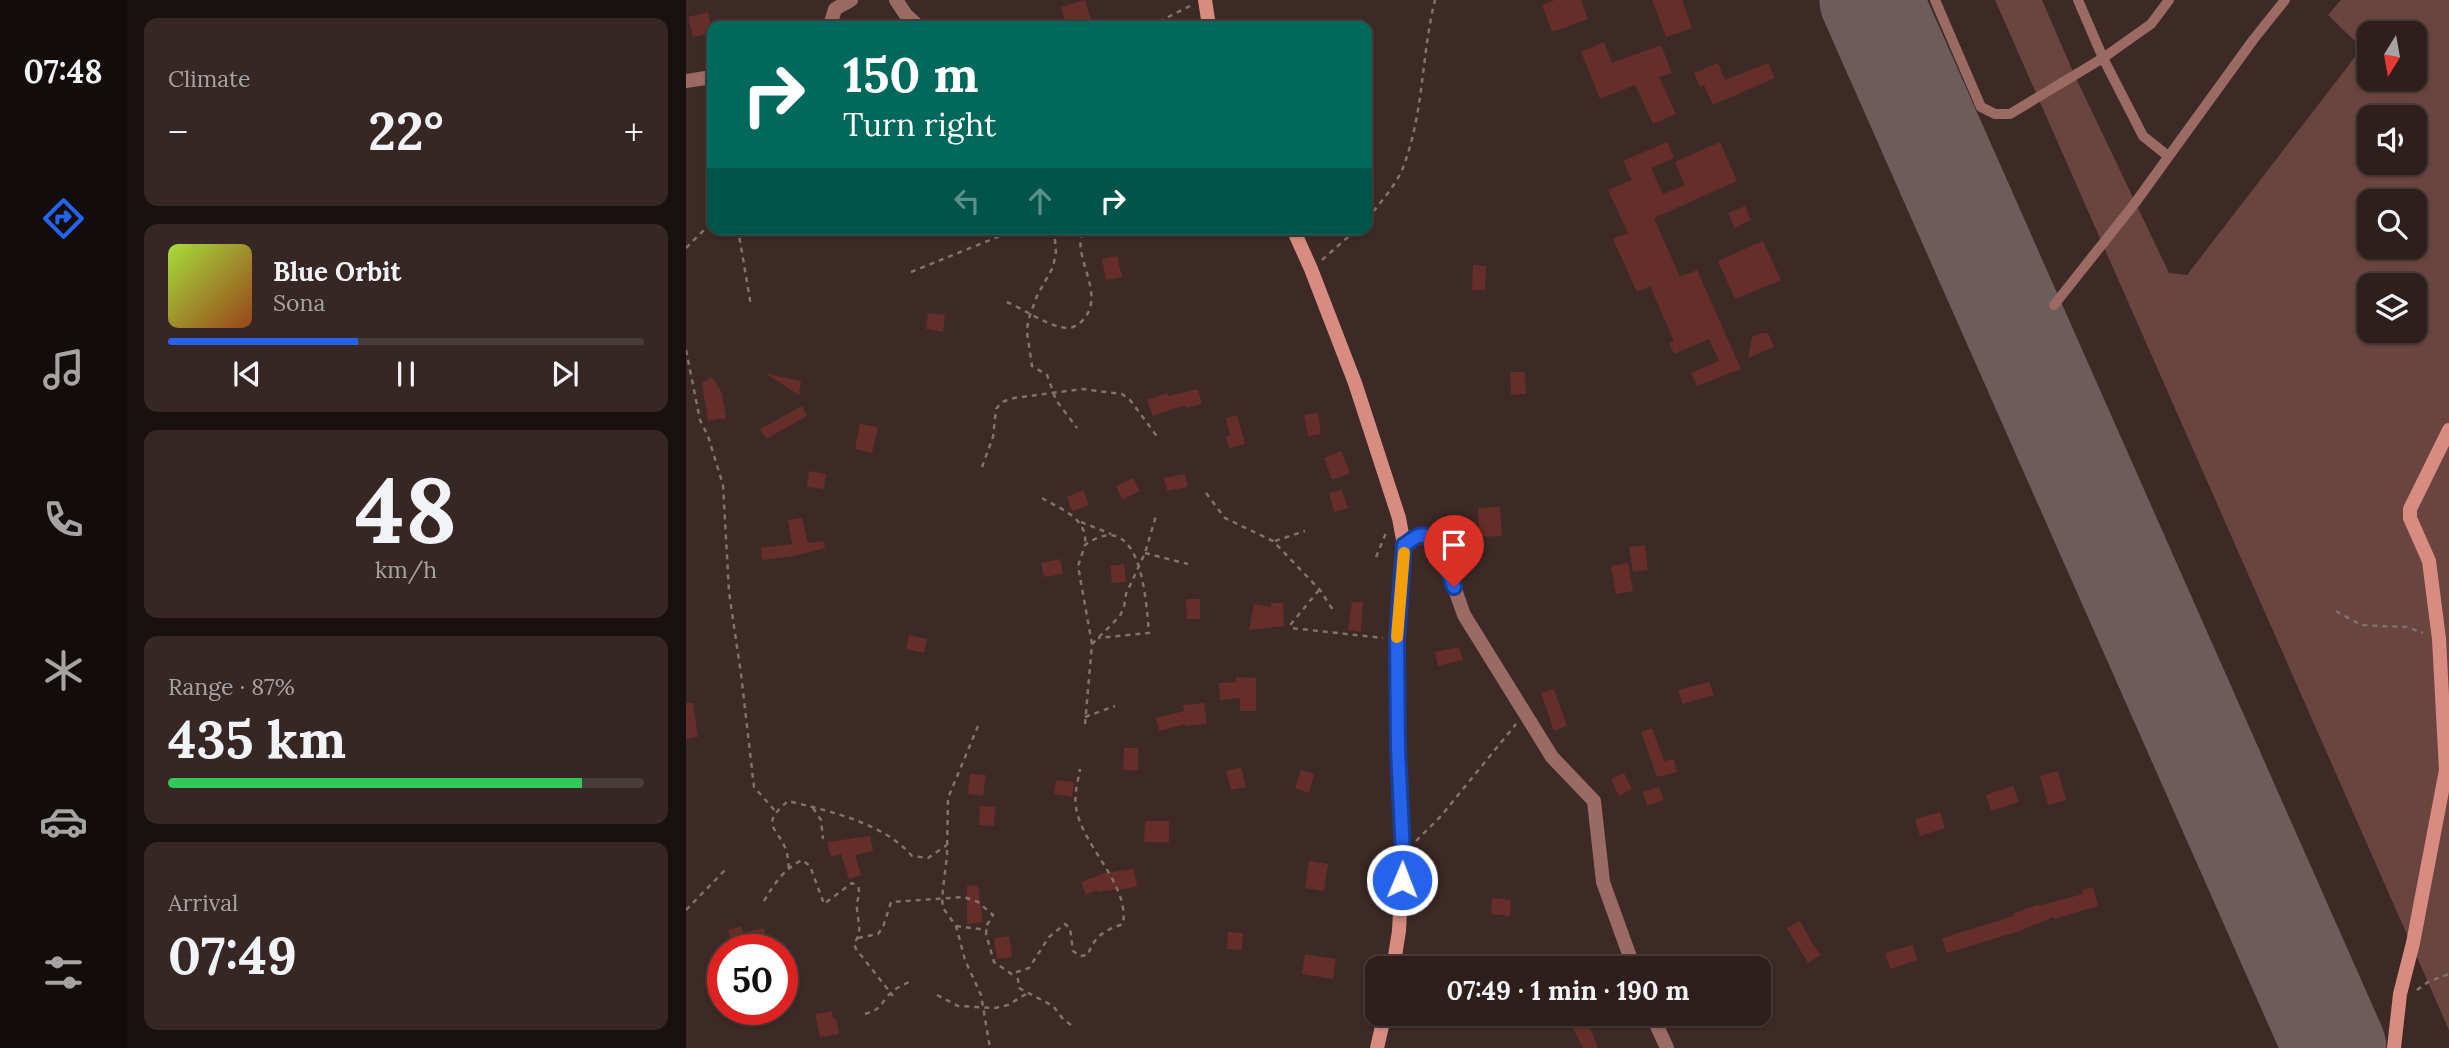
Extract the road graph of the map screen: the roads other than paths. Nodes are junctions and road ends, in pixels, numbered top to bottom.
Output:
1 (851, 0) edge
2 (896, 0) edge
3 (1935, 0) edge
4 (2078, 0) edge
5 (2169, 0) edge
6 (2285, 0) edge
7 (1199, 3) edge
8 (831, 21) edge
9 (913, 21) edge
10 (1207, 21) edge
11 (2103, 58) junction
12 (707, 78) edge
13 (686, 81) edge
14 (2168, 156) junction
15 (1296, 235) edge
16 (2053, 305) dead end
17 (2449, 430) edge
18 (1404, 545) junction
19 (1395, 956) edge
20 (1630, 956) edge
21 (1382, 1026) edge
22 (1657, 1026) edge
23 (1377, 1048) edge
24 (1667, 1048) edge
25 (2394, 1048) edge

1 - 8 street
2 - 9 street
3 - 11 lane
4 - 11 lane
5 - 11 lane
6 - 14 lane
7 - 10 main road
11 - 14 lane
12 - 13 street
14 - 16 lane
15 - 18 main road
17 - 25 main road
18 - 19 main road
18 - 20 street
21 - 23 main road
22 - 24 street

